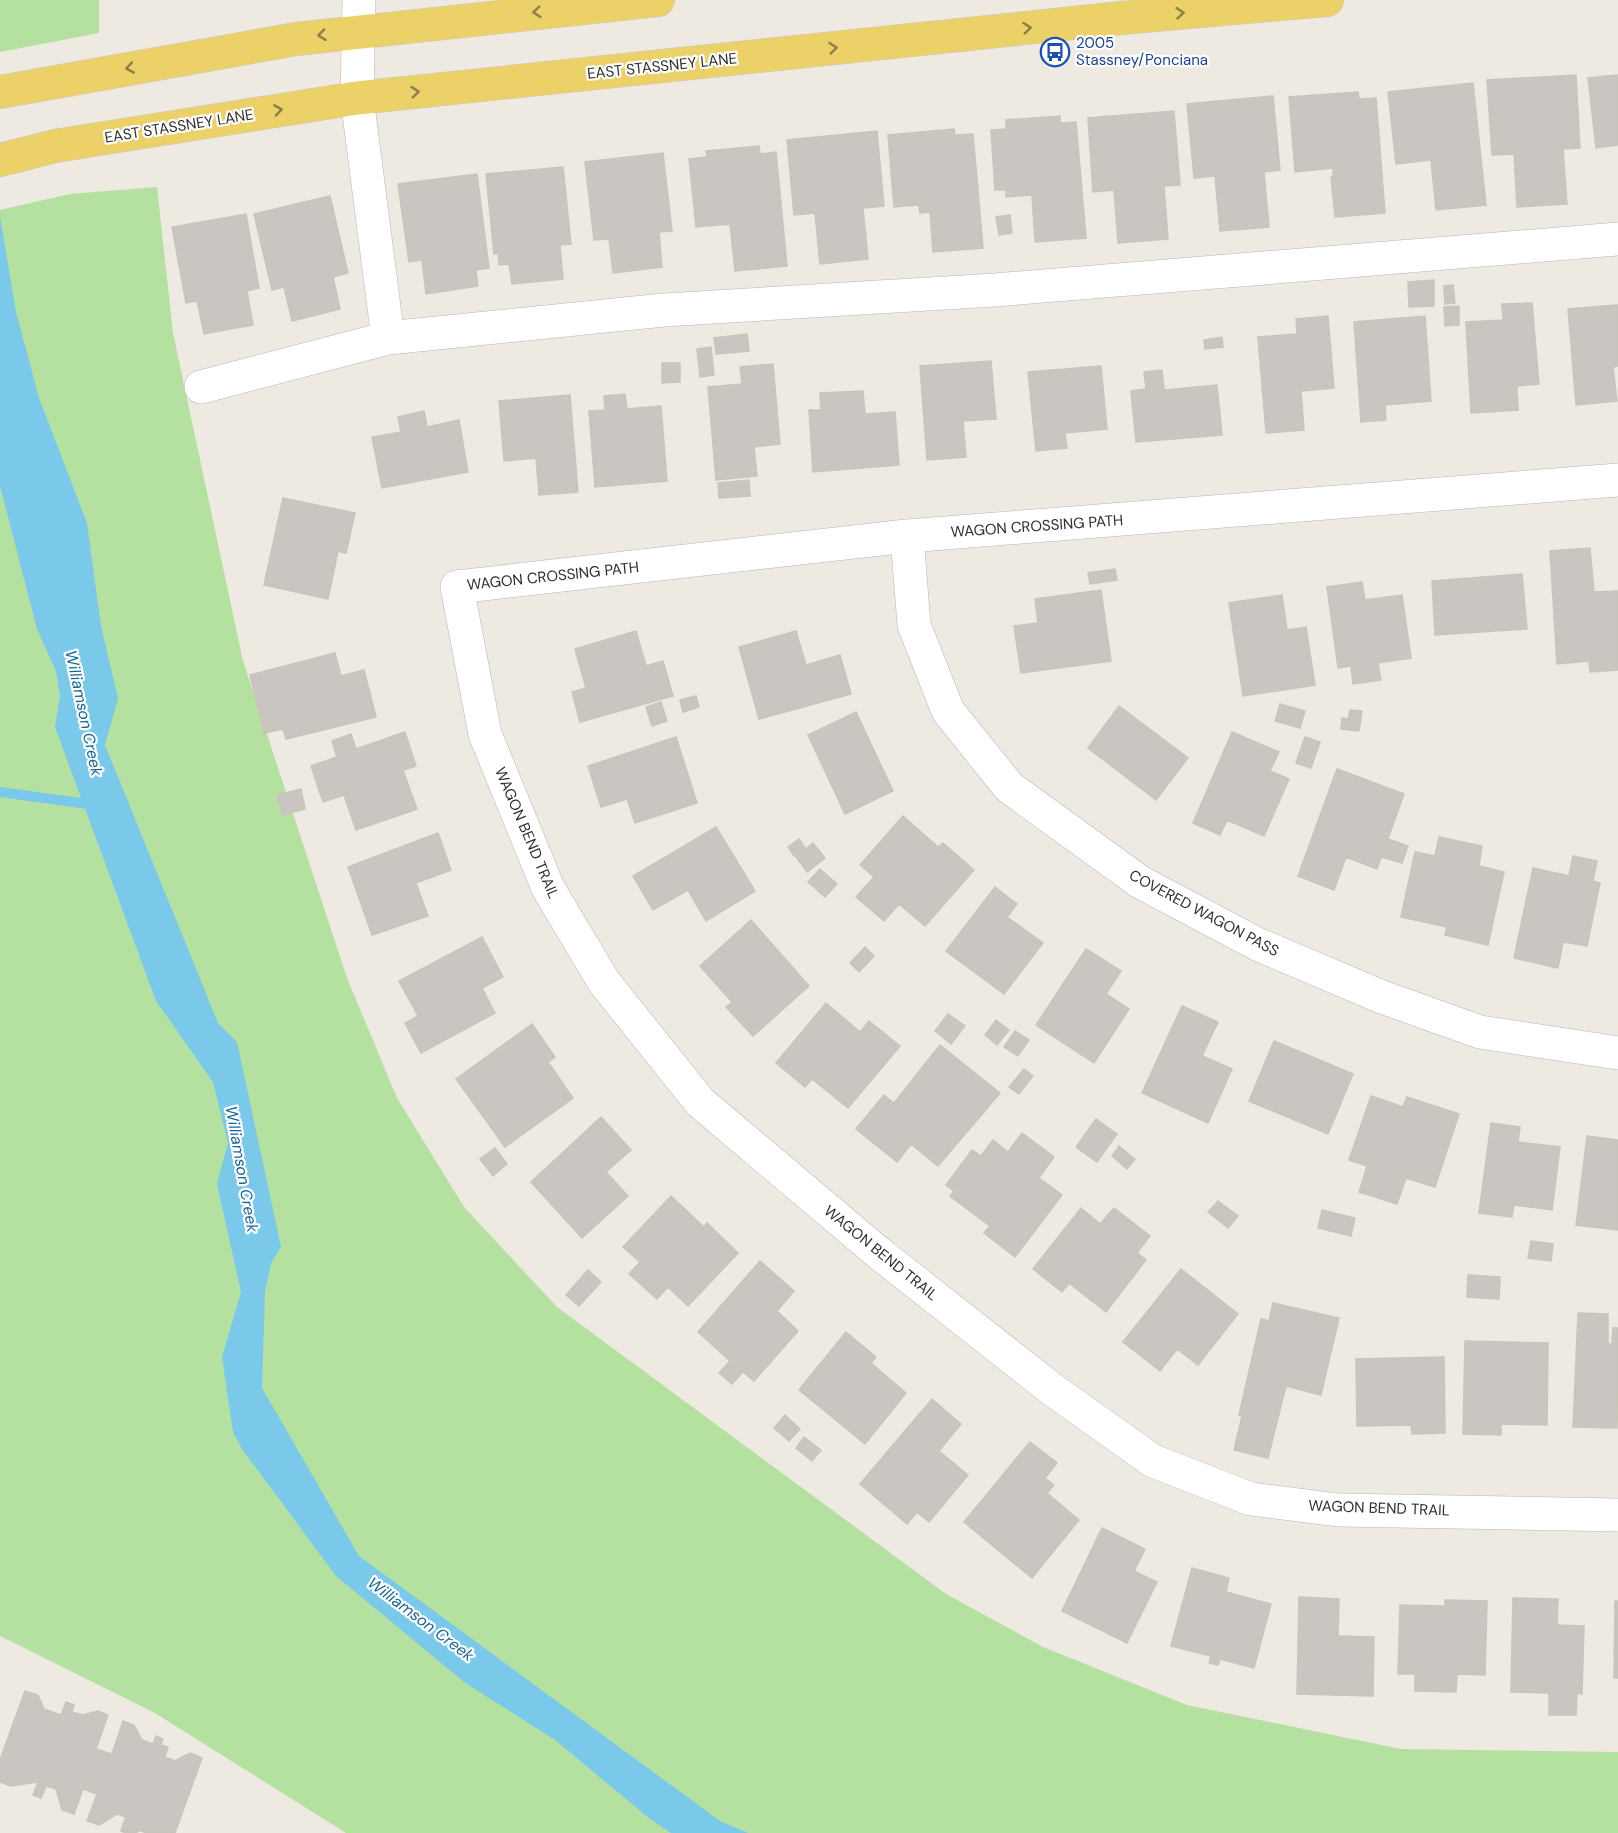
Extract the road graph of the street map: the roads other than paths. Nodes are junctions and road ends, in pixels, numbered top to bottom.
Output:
1 (658, 0) edge
2 (1327, 0) edge
3 (1120, 9) edge
4 (359, 15) edge
5 (12, 89) edge
6 (357, 98) junction
7 (0, 160) edge
8 (1618, 239) edge
9 (388, 338) junction
10 (201, 387) dead end
11 (1618, 480) edge
12 (908, 536) junction
13 (457, 586) joint
14 (1618, 1053) edge
15 (1618, 1515) edge

1 -> 4 main road
3 -> 2 main road, EAST STASSNEY LANE
6 -> 3 main road, EAST STASSNEY LANE
4 -> 5 main road
4 - 6 street
7 -> 6 main road, EAST STASSNEY LANE
6 - 9 street
8 - 9 street
9 - 10 street
11 - 12 street, WAGON CROSSING PATH
12 - 13 street, WAGON CROSSING PATH
12 - 14 street, COVERED WAGON PASS
13 - 15 street, WAGON BEND TRAIL

